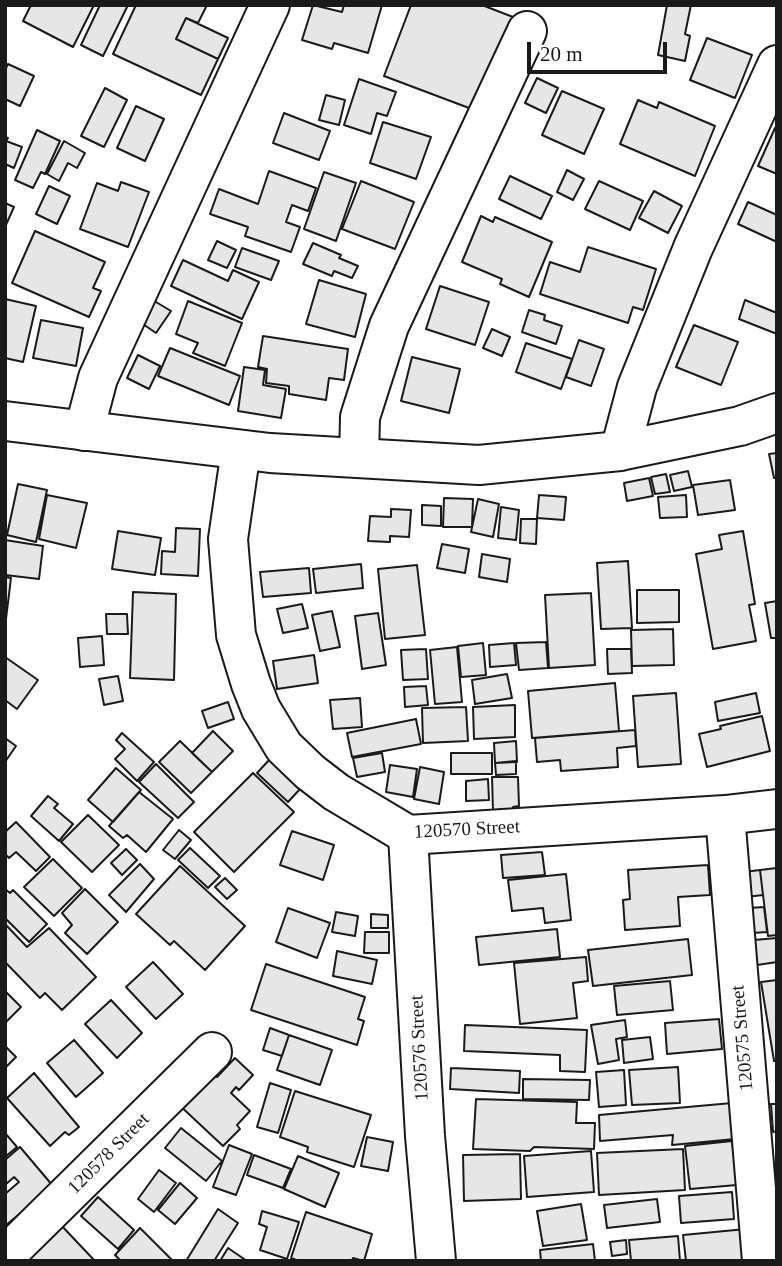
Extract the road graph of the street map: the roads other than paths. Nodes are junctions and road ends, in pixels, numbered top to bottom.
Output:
1 (270, 5) edge
2 (527, 31) dead end
3 (777, 65) edge
4 (777, 413) edge
5 (5, 421) edge
6 (84, 431) junction
7 (241, 450) junction
8 (620, 451) junction
9 (359, 458) junction
10 (777, 809) edge
11 (725, 815) junction
12 (408, 835) junction
13 (212, 1052) dead end
14 (5, 1256) edge
15 (436, 1261) edge
16 (762, 1261) edge

1 - 6 street
2 - 9 street
3 - 8 street
4 - 8 street
5 - 6 street
6 - 7 street
7 - 9 street
7 - 12 street, 120570 Street
8 - 9 street
10 - 11 street, 120570 Street
11 - 12 street, 120570 Street
11 - 16 street, 120575 Street
12 - 15 street, 120576 Street
13 - 14 street, 120578 Street

